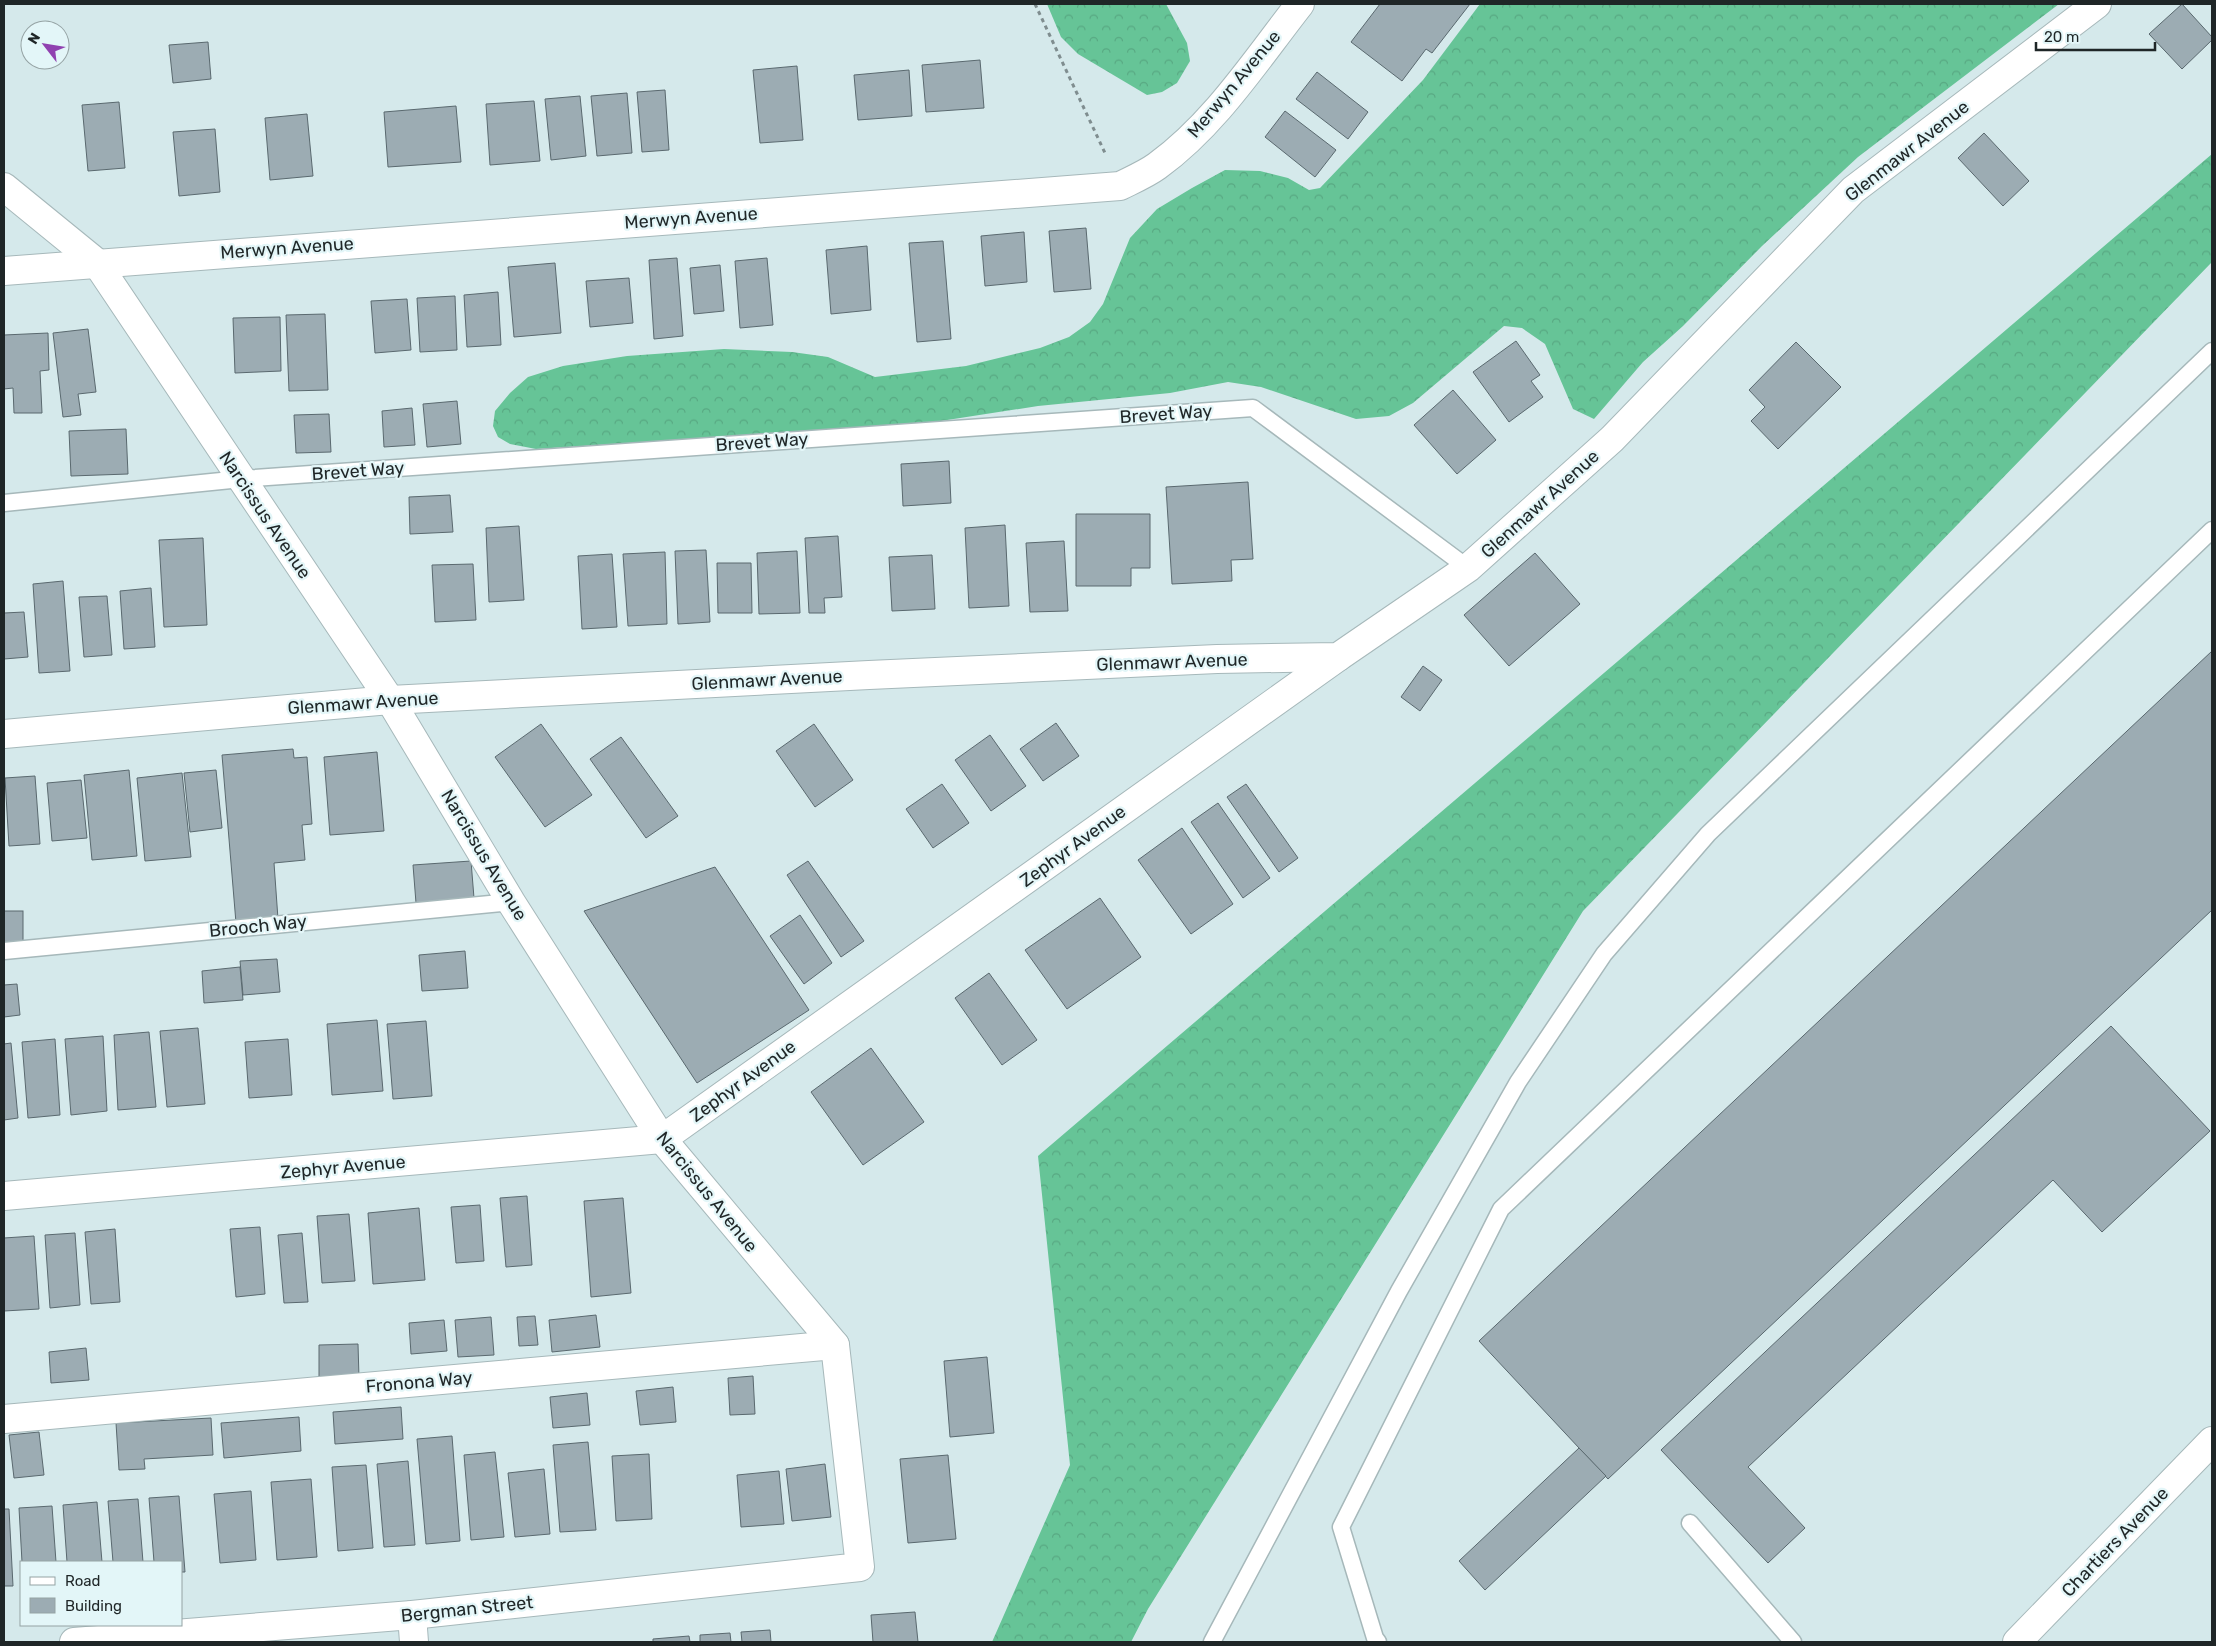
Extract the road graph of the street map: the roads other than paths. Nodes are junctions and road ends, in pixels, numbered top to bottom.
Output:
1 (1300, 4) edge
2 (2097, 4) edge
3 (4, 187) edge
4 (96, 262) junction
5 (4, 271) edge
6 (2212, 351) edge
7 (240, 479) junction
8 (4, 502) edge
9 (2212, 530) edge
10 (1468, 568) junction
11 (1338, 657) junction
12 (390, 700) junction
13 (4, 734) edge
14 (511, 902) junction
15 (4, 951) edge
16 (662, 1139) junction
17 (4, 1196) edge
18 (834, 1345) junction
19 (4, 1419) edge
20 (2212, 1441) edge
21 (1690, 1524) dead end
22 (412, 1615) junction
23 (74, 1642) edge
24 (414, 1642) edge
25 (1212, 1642) edge
26 (1378, 1642) edge
27 (1793, 1642) edge
28 (2017, 1642) edge

1 - 4 street, Merwyn Avenue
2 - 10 street, Glenmawr Avenue
3 - 4 street, Narcissus Avenue
4 - 5 street, Merwyn Avenue
4 - 7 street, Narcissus Avenue
6 - 25 lane
7 - 8 lane, Brevet Way
7 - 10 lane, Brevet Way
7 - 12 street, Narcissus Avenue
9 - 26 lane
10 - 11 street, Glenmawr Avenue
11 - 12 street, Glenmawr Avenue
11 - 16 street, Zephyr Avenue
12 - 13 street, Glenmawr Avenue
12 - 14 street, Narcissus Avenue
14 - 15 lane, Brooch Way
14 - 16 street, Narcissus Avenue
16 - 17 street, Zephyr Avenue
16 - 18 street, Narcissus Avenue
18 - 19 street, Fronona Way
18 - 22 street, Bergman Street
20 - 28 street, Chartiers Avenue
21 - 27 lane
22 - 23 street, Bergman Street
22 - 24 street

